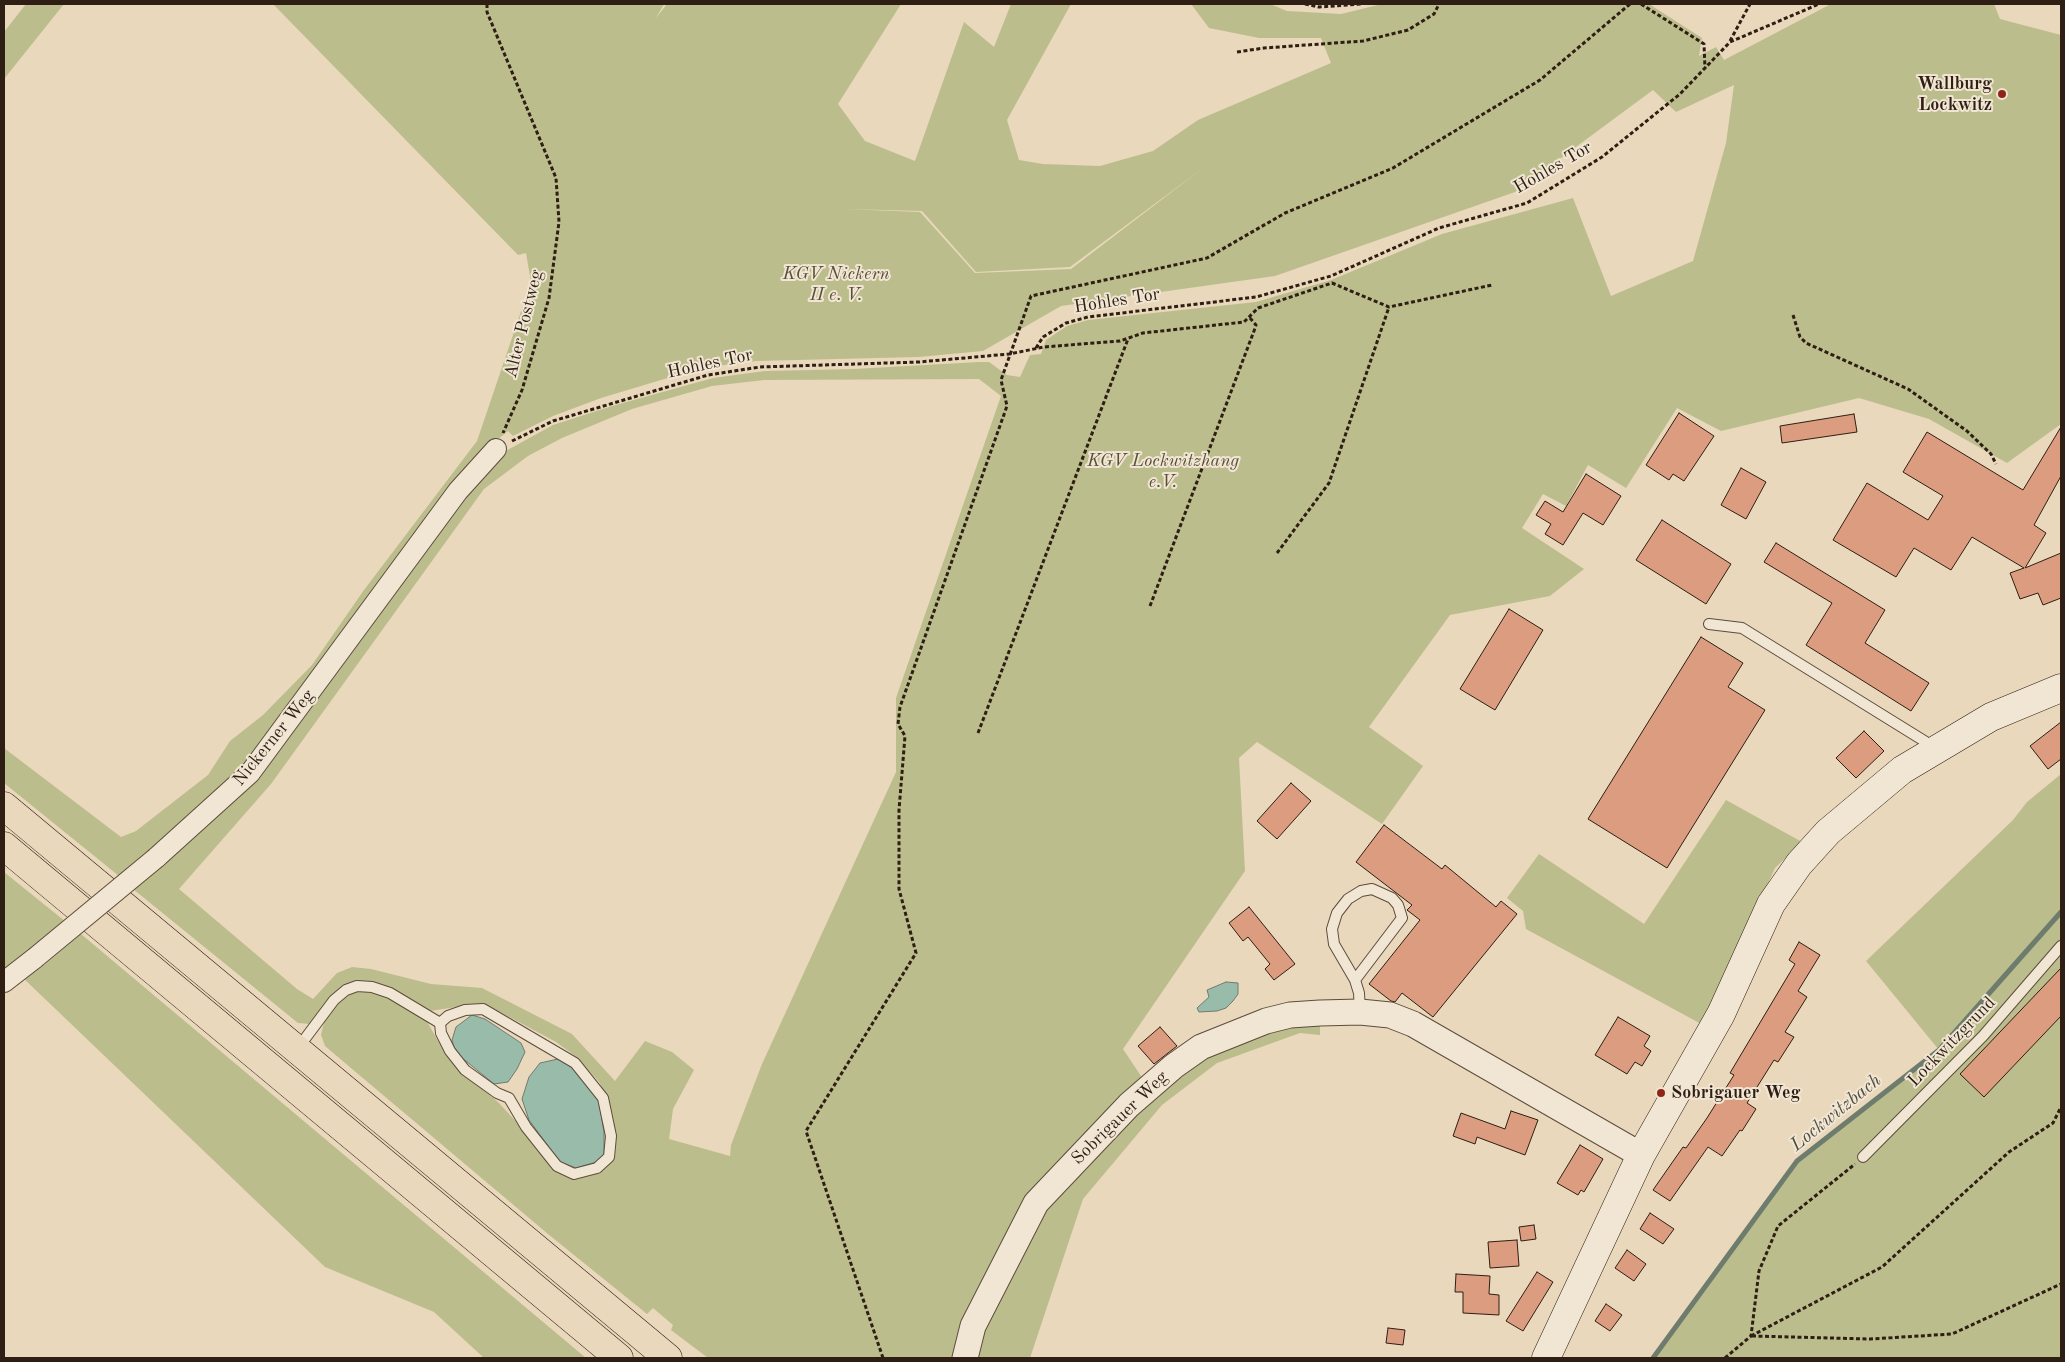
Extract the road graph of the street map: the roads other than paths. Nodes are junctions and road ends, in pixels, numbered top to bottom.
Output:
1 (496, 449) road end
2 (1709, 624) dead end
3 (2061, 688) edge
4 (1935, 748) junction
5 (4, 806) edge
6 (4, 846) edge
7 (2061, 946) edge
8 (1354, 980) junction
9 (4, 982) edge
10 (1360, 1012) junction
11 (440, 1023) junction
12 (297, 1049) junction
13 (1641, 1155) junction
14 (1863, 1157) road end
15 (666, 1357) edge
16 (619, 1358) edge
17 (965, 1358) edge
18 (1546, 1358) edge

1 - 9 street, Nickerner Weg, bridge
2 - 4 lane
3 - 4 main road
4 - 13 main road
5 - 12 highway
6 - 16 highway
7 - 14 lane, Lockwitzgrund
8 - 8 lane
8 - 10 lane
10 - 13 street, Sobrigauer Weg
10 - 17 street, Sobrigauer Weg
11 - 11 lane
11 - 12 lane
12 - 15 highway
13 - 18 main road

